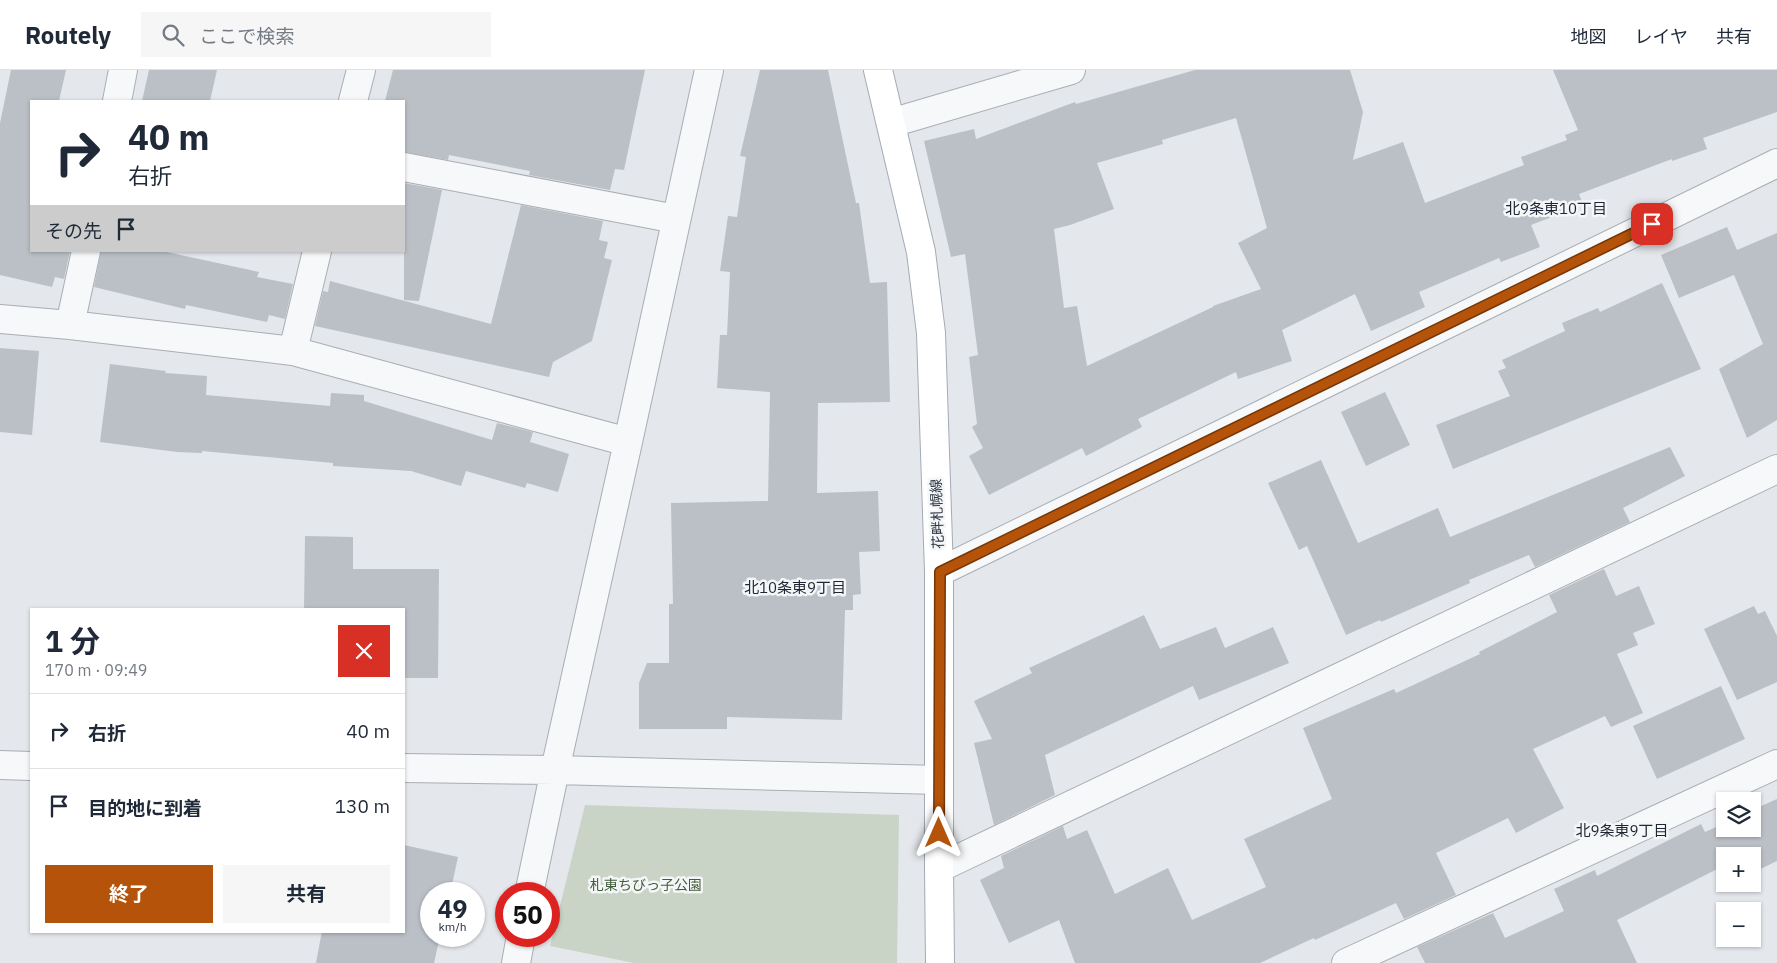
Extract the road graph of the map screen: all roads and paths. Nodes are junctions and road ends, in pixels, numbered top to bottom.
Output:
1 (123, 70) edge
2 (361, 70) edge
3 (709, 70) edge
4 (878, 70) edge
5 (1071, 70) edge
6 (117, 100) edge
7 (354, 100) edge
8 (891, 123) junction
9 (1777, 163) edge
10 (405, 167) edge
11 (676, 219) junction
12 (86, 252) edge
13 (317, 252) edge
14 (0, 319) edge
15 (70, 325) junction
16 (293, 351) junction
17 (628, 442) junction
18 (1777, 469) edge
19 (940, 572) junction
20 (1777, 764) edge
21 (0, 765) edge
22 (30, 766) edge
23 (405, 768) edge
24 (554, 770) junction
25 (938, 780) junction
26 (939, 868) junction
27 (532, 882) edge
28 (519, 947) edge
29 (516, 963) edge
30 (940, 963) edge
31 (1346, 963) edge

1 - 6 street
2 - 7 street
3 - 11 street
4 - 8 main road, 花畔札幌線
5 - 8 street
8 - 19 main road, 花畔札幌線
9 - 19 street
10 - 11 street
11 - 17 street
12 - 15 street
13 - 16 street
14 - 15 street
15 - 16 street
16 - 17 street
17 - 24 street
18 - 26 street
19 - 25 main road, 花畔札幌線
20 - 31 street
21 - 22 street
23 - 24 street
24 - 25 street
24 - 27 street
25 - 26 main road, 花畔札幌線
26 - 30 main road, 花畔札幌線
28 - 29 street

